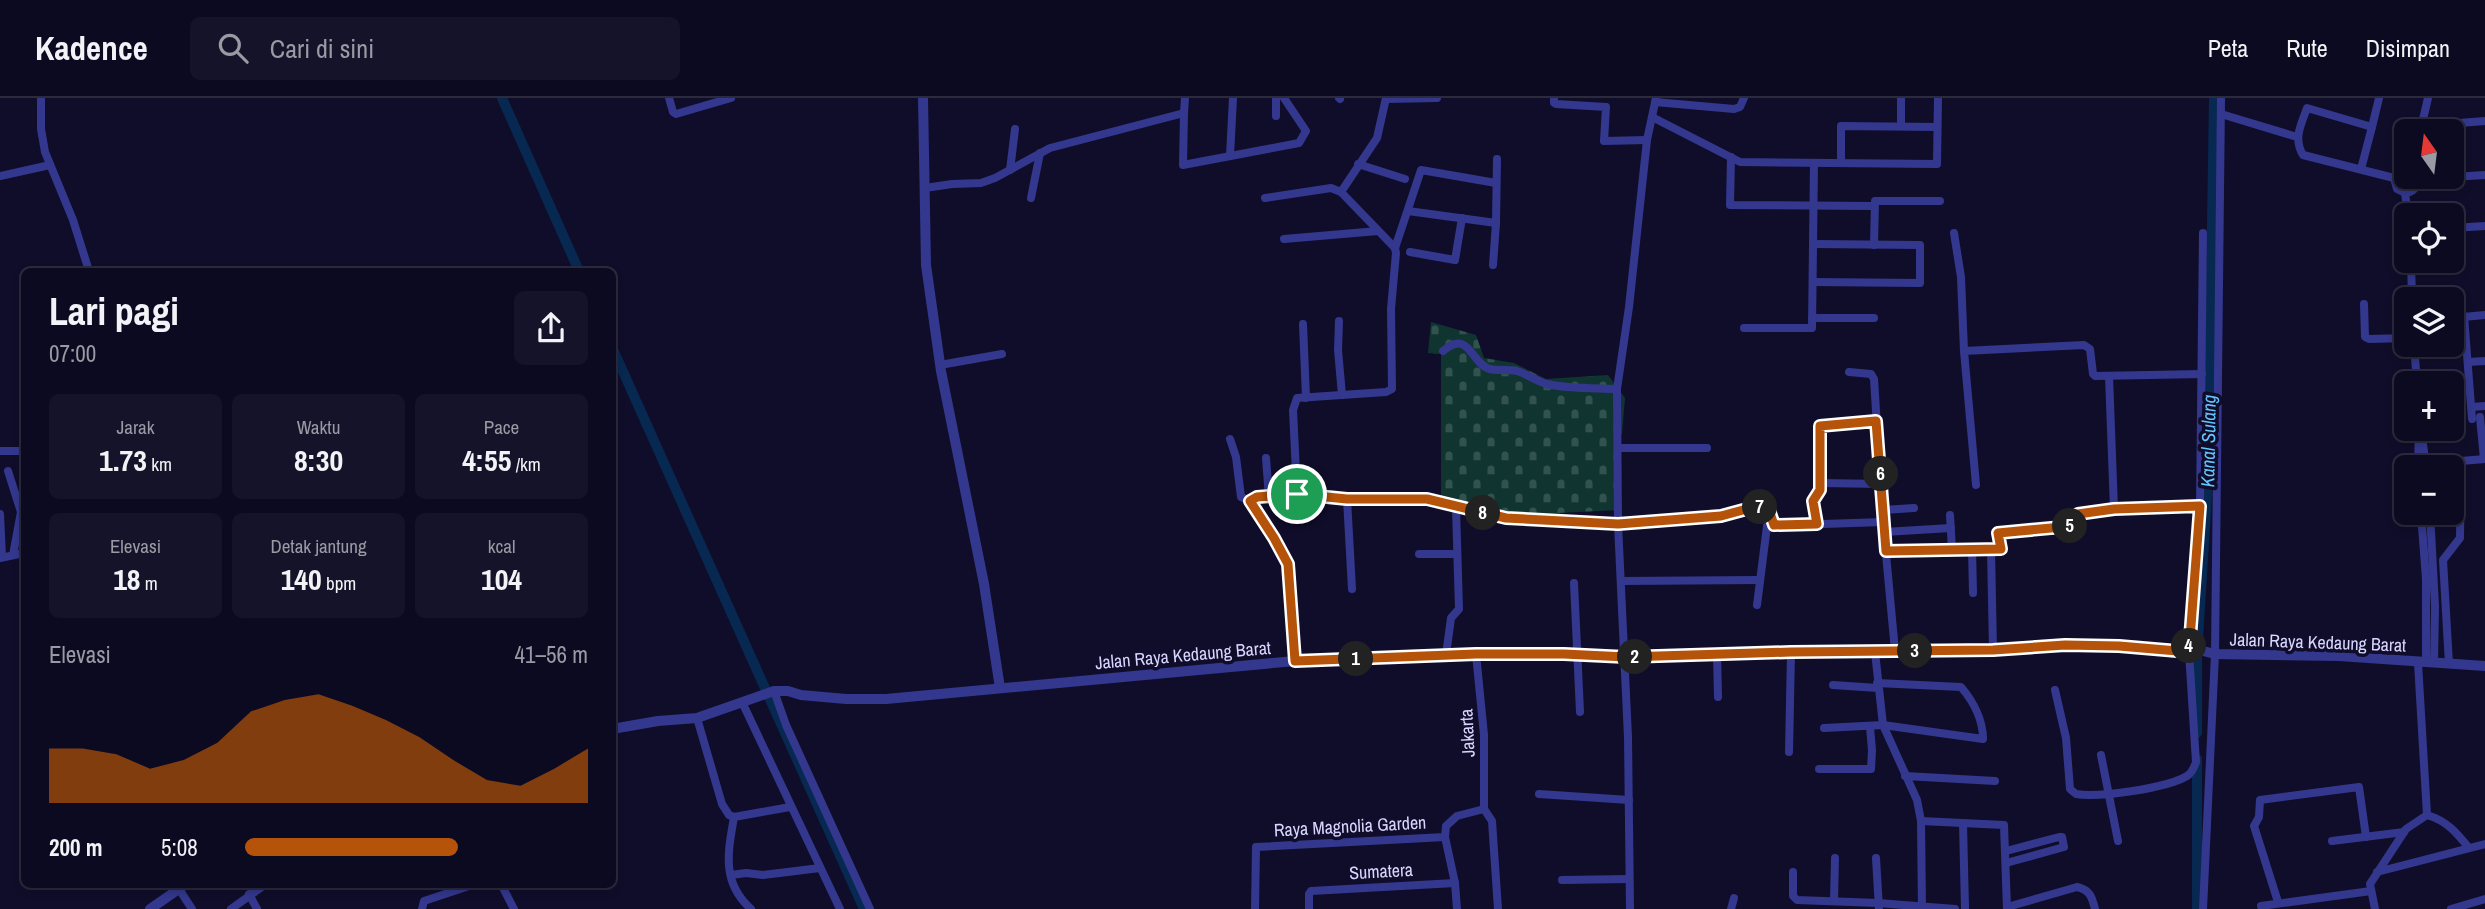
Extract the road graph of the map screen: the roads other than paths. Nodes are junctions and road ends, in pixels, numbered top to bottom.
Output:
1 (41, 98) edge
2 (669, 98) edge
3 (731, 98) edge
4 (923, 98) edge
5 (1185, 98) edge
6 (1233, 98) edge
7 (1276, 98) edge
8 (1284, 98) edge
9 (1437, 98) edge
10 (1554, 98) edge
11 (1744, 98) edge
12 (1901, 98) edge
13 (1938, 98) edge
14 (2221, 98) edge
15 (2309, 98) edge
16 (2379, 98) edge
17 (2428, 98) edge
18 (1386, 99) edge
19 (717, 100) edge
20 (1655, 100) edge
21 (2307, 108) junction
22 (1184, 113) junction
23 (2221, 114) junction
24 (1276, 116) dead end
25 (1652, 117) junction
26 (2423, 119) edge
27 (2485, 121) edge
28 (2464, 124) edge
29 (1901, 127) junction
30 (1937, 127) junction
31 (2372, 127) junction
32 (1015, 129) dead end
33 (2297, 137) junction
34 (1647, 140) junction
35 (1040, 153) junction
36 (1230, 156) junction
37 (1731, 157) junction
38 (1497, 159) dead end
39 (1814, 163) junction
40 (1841, 163) junction
41 (1358, 164) junction
42 (50, 165) junction
43 (2361, 169) junction
44 (1010, 170) junction
45 (2485, 174) edge
46 (2464, 175) edge
47 (0, 176) edge
48 (2394, 178) edge
49 (1405, 179) dead end
50 (1496, 183) junction
51 (925, 188) junction
52 (2399, 189) edge
53 (2412, 189) edge
54 (1341, 192) junction
55 (2405, 193) junction
56 (1031, 198) dead end
57 (1265, 198) dead end
58 (1940, 201) dead end
59 (2406, 203) edge
60 (1814, 205) junction
61 (1874, 206) junction
62 (1408, 211) junction
63 (1462, 218) junction
64 (1496, 223) junction
65 (2485, 226) edge
66 (2464, 227) edge
67 (1378, 231) junction
68 (1954, 233) dead end
69 (2203, 233) dead end
70 (1284, 239) dead end
71 (1813, 244) junction
72 (1874, 245) junction
73 (1395, 248) junction
74 (1410, 252) dead end
75 (1493, 265) dead end
76 (88, 268) edge
77 (1813, 282) junction
78 (2364, 304) dead end
79 (2485, 315) edge
80 (2464, 317) edge
81 (1812, 318) junction
82 (1874, 318) dead end
83 (1339, 321) dead end
84 (1303, 324) dead end
85 (2464, 326) edge
86 (1744, 328) dead end
87 (2394, 338) edge
88 (1443, 351) dead end
89 (1964, 351) junction
90 (1002, 354) dead end
91 (2485, 361) edge
92 (2468, 362) junction
93 (940, 365) junction
94 (1849, 372) dead end
95 (2202, 374) junction
96 (2109, 376) junction
97 (1617, 388) junction
98 (1342, 395) junction
99 (1306, 398) junction
100 (2485, 406) edge
101 (2471, 407) junction
102 (1876, 421) junction
103 (1230, 439) dead end
104 (1618, 448) junction
105 (1707, 448) dead end
106 (21, 451) edge
107 (0, 452) edge
108 (1266, 458) dead end
109 (2485, 459) edge
110 (8, 471) dead end
111 (1821, 483) junction
112 (1882, 484) junction
113 (1976, 485) dead end
114 (1297, 494) junction
115 (1269, 498) junction
116 (1347, 499) junction
117 (1250, 501) junction
118 (2200, 506) junction
119 (1456, 508) junction
120 (1914, 508) dead end
121 (2114, 509) junction
122 (1883, 510) junction
123 (0, 514) edge
124 (1950, 515) dead end
125 (1883, 522) junction
126 (1618, 524) junction
127 (1817, 524) junction
128 (1774, 525) junction
129 (2423, 525) edge
130 (2429, 525) edge
131 (1951, 528) junction
132 (1884, 532) junction
133 (2428, 547) junction
134 (1972, 549) junction
135 (1952, 550) junction
136 (1991, 550) junction
137 (1886, 551) junction
138 (21, 554) edge
139 (1419, 554) dead end
140 (1457, 554) junction
141 (13, 555) junction
142 (1, 557) edge
143 (1760, 580) junction
144 (1621, 581) junction
145 (1574, 583) dead end
146 (1352, 589) dead end
147 (1973, 593) dead end
148 (1757, 605) dead end
149 (1993, 650) junction
150 (1895, 651) junction
151 (1791, 652) junction
152 (1875, 652) junction
153 (2195, 652) junction
154 (1476, 654) junction
155 (1717, 654) junction
156 (2215, 654) junction
157 (1446, 655) junction
158 (1577, 655) junction
159 (1626, 657) junction
160 (1295, 661) junction
161 (2426, 663) junction
162 (2449, 664) junction
163 (2485, 666) edge
164 (1833, 685) dead end
165 (1877, 686) junction
166 (1000, 688) junction
167 (2055, 690) dead end
168 (770, 692) junction
169 (1718, 697) dead end
170 (746, 701) junction
171 (1580, 712) dead end
172 (697, 718) junction
173 (1883, 726) junction
174 (1870, 727) junction
175 (616, 728) edge
176 (1824, 728) dead end
177 (1789, 752) dead end
178 (2101, 754) dead end
179 (1819, 769) dead end
180 (1905, 776) junction
181 (1996, 781) dead end
182 (2108, 793) junction
183 (1539, 794) dead end
184 (1629, 800) junction
185 (790, 807) junction
186 (1484, 810) junction
187 (2427, 815) junction
188 (734, 817) junction
189 (1921, 821) junction
190 (1963, 823) junction
191 (2404, 832) junction
192 (1445, 837) junction
193 (2366, 837) junction
194 (2118, 841) dead end
195 (2332, 841) dead end
196 (2485, 845) edge
197 (2469, 848) junction
198 (2006, 851) junction
199 (1876, 858) dead end
200 (1835, 859) dead end
201 (2006, 863) junction
202 (820, 868) junction
203 (1793, 872) dead end
204 (2377, 872) junction
205 (731, 875) junction
206 (1629, 879) junction
207 (1562, 880) dead end
208 (1455, 883) junction
209 (180, 888) edge
210 (184, 888) edge
211 (259, 888) edge
212 (463, 888) edge
213 (503, 888) edge
214 (2371, 891) junction
215 (249, 894) junction
216 (1734, 898) dead end
217 (2485, 899) edge
218 (1834, 901) junction
219 (2278, 902) junction
220 (1879, 906) edge
221 (2261, 906) dead end
222 (1922, 908) edge
223 (2007, 908) edge
224 (150, 909) edge
225 (192, 909) edge
226 (231, 909) edge
227 (257, 909) edge
228 (422, 909) edge
229 (514, 909) edge
230 (751, 909) edge
231 (840, 909) edge
232 (870, 909) edge
233 (1255, 909) edge
234 (1309, 909) edge
235 (1457, 909) edge
236 (1498, 909) edge
237 (1630, 909) edge
238 (1731, 909) edge
239 (1955, 909) edge
240 (1965, 909) edge
241 (2095, 909) edge
242 (2203, 909) edge
243 (2375, 909) edge
244 (2451, 909) edge

1 - 42 street
2 - 19 street
3 - 19 street
4 - 51 street
5 - 22 street
6 - 36 street
7 - 24 street
8 - 36 street
9 - 18 street
10 - 34 street
11 - 20 street
12 - 29 street
13 - 30 street
14 - 23 street
15 - 21 street
16 - 31 street
17 - 26 street
18 - 41 street
20 - 25 street
21 - 31 street
21 - 33 street
22 - 35 street
22 - 36 street
23 - 33 street
23 - 156 street
25 - 34 street
25 - 37 street
27 - 28 street
29 - 30 street
29 - 40 street
30 - 40 street
31 - 43 street
32 - 44 street
33 - 43 street
34 - 97 street
35 - 44 street
35 - 56 street
37 - 39 street
37 - 60 street
38 - 50 street
39 - 40 street
39 - 60 street
41 - 49 street
41 - 54 street
42 - 47 street
42 - 76 street
43 - 48 street
44 - 51 street
45 - 46 street
50 - 62 street
50 - 64 street
51 - 93 street
52 - 55 street
53 - 55 street
54 - 57 street
54 - 67 street
55 - 59 street
58 - 61 street
60 - 61 street
60 - 71 street
61 - 72 street
62 - 63 street
62 - 73 street
63 - 64 street
63 - 74 street
64 - 75 street
65 - 66 street
67 - 70 street
67 - 73 street
68 - 89 street
69 - 95 street
71 - 72 street
71 - 77 street
72 - 77 street
73 - 98 street
77 - 81 street
78 - 87 street
79 - 80 street
81 - 82 street
81 - 86 street
83 - 98 street
84 - 99 street
85 - 92 street
88 - 97 street
89 - 96 street
89 - 113 street
90 - 93 street
91 - 92 street
92 - 101 street
93 - 166 street
94 - 102 street
95 - 96 street
95 - 118 street
96 - 121 street
97 - 104 street
98 - 99 street
99 - 114 street
100 - 101 street
101 - 109 street
102 - 111 street
102 - 112 street
103 - 117 street
104 - 105 street
104 - 126 street
106 - 107 street
108 - 115 street
109 - 162 street
110 - 141 street
111 - 112 street
111 - 127 street
112 - 122 street
114 - 115 street
114 - 116 street
115 - 117 street
116 - 119 street
116 - 146 street
117 - 160 street
118 - 121 street
118 - 153 street
119 - 126 street
119 - 140 street
120 - 122 street
121 - 136 street
122 - 125 street
123 - 142 street
124 - 131 street
125 - 127 street
125 - 132 street
126 - 128 street
126 - 144 street
127 - 128 street
128 - 143 street
129 - 133 street
130 - 133 street
131 - 132 street
131 - 135 street
132 - 137 street
133 - 161 street
134 - 135 street
134 - 136 street
134 - 147 street
135 - 137 street
136 - 149 street
137 - 150 street
138 - 141 street
139 - 140 street
140 - 157 street
141 - 142 street
143 - 144 street
143 - 148 street
144 - 159 street
145 - 158 street
149 - 150 street, Jalan Raya Kedaung Barat
149 - 153 street, Jalan Raya Kedaung Barat
150 - 152 street, Jalan Raya Kedaung Barat
151 - 152 street, Jalan Raya Kedaung Barat
151 - 155 street, Jalan Raya Kedaung Barat
151 - 177 street
152 - 165 street
153 - 156 street, Jalan Raya Kedaung Barat
153 - 182 street
154 - 157 street, Jalan Raya Kedaung Barat
154 - 158 street, Jalan Raya Kedaung Barat
154 - 186 street, Jakarta
155 - 159 street, Jalan Raya Kedaung Barat
155 - 169 street
156 - 161 street, Jalan Raya Kedaung Barat
156 - 242 street
157 - 160 street, Jalan Raya Kedaung Barat
158 - 159 street, Jalan Raya Kedaung Barat
158 - 171 street
159 - 184 street
160 - 166 street, Jalan Raya Kedaung Barat
161 - 162 street, Jalan Raya Kedaung Barat
161 - 187 street
162 - 163 street, Jalan Raya Kedaung Barat
164 - 165 street
165 - 173 street
165 - 173 street
166 - 168 street, Jalan Raya Kedaung Barat
167 - 182 street
168 - 170 street
168 - 232 street
170 - 172 street
170 - 185 street
172 - 175 street
172 - 188 street
173 - 174 street
173 - 180 street
174 - 176 street
174 - 179 street
178 - 182 street
180 - 181 street
180 - 189 street
182 - 194 street
183 - 184 street
184 - 206 street
185 - 188 street
185 - 202 street
186 - 192 street
186 - 236 street, Jakarta
187 - 191 street
187 - 197 street
188 - 205 street
189 - 190 street
189 - 222 street
190 - 198 street
190 - 240 street
191 - 193 street
191 - 204 street
192 - 208 street
192 - 233 street, Raya Magnolia Garden
193 - 195 street
193 - 219 street
196 - 197 street
197 - 204 street
198 - 201 street
198 - 201 street
199 - 220 street
200 - 218 street
201 - 223 street
202 - 205 street
202 - 231 street
203 - 218 street
204 - 214 street
205 - 230 street
206 - 207 street
206 - 237 street
208 - 234 street, Sumatera
208 - 235 street
209 - 224 street
210 - 225 street
211 - 215 street
212 - 228 street
213 - 229 street
214 - 219 street
214 - 243 street
215 - 226 street
215 - 227 street
216 - 238 street
217 - 244 street
218 - 220 street
219 - 221 street
220 - 222 street
222 - 239 street
223 - 241 street

